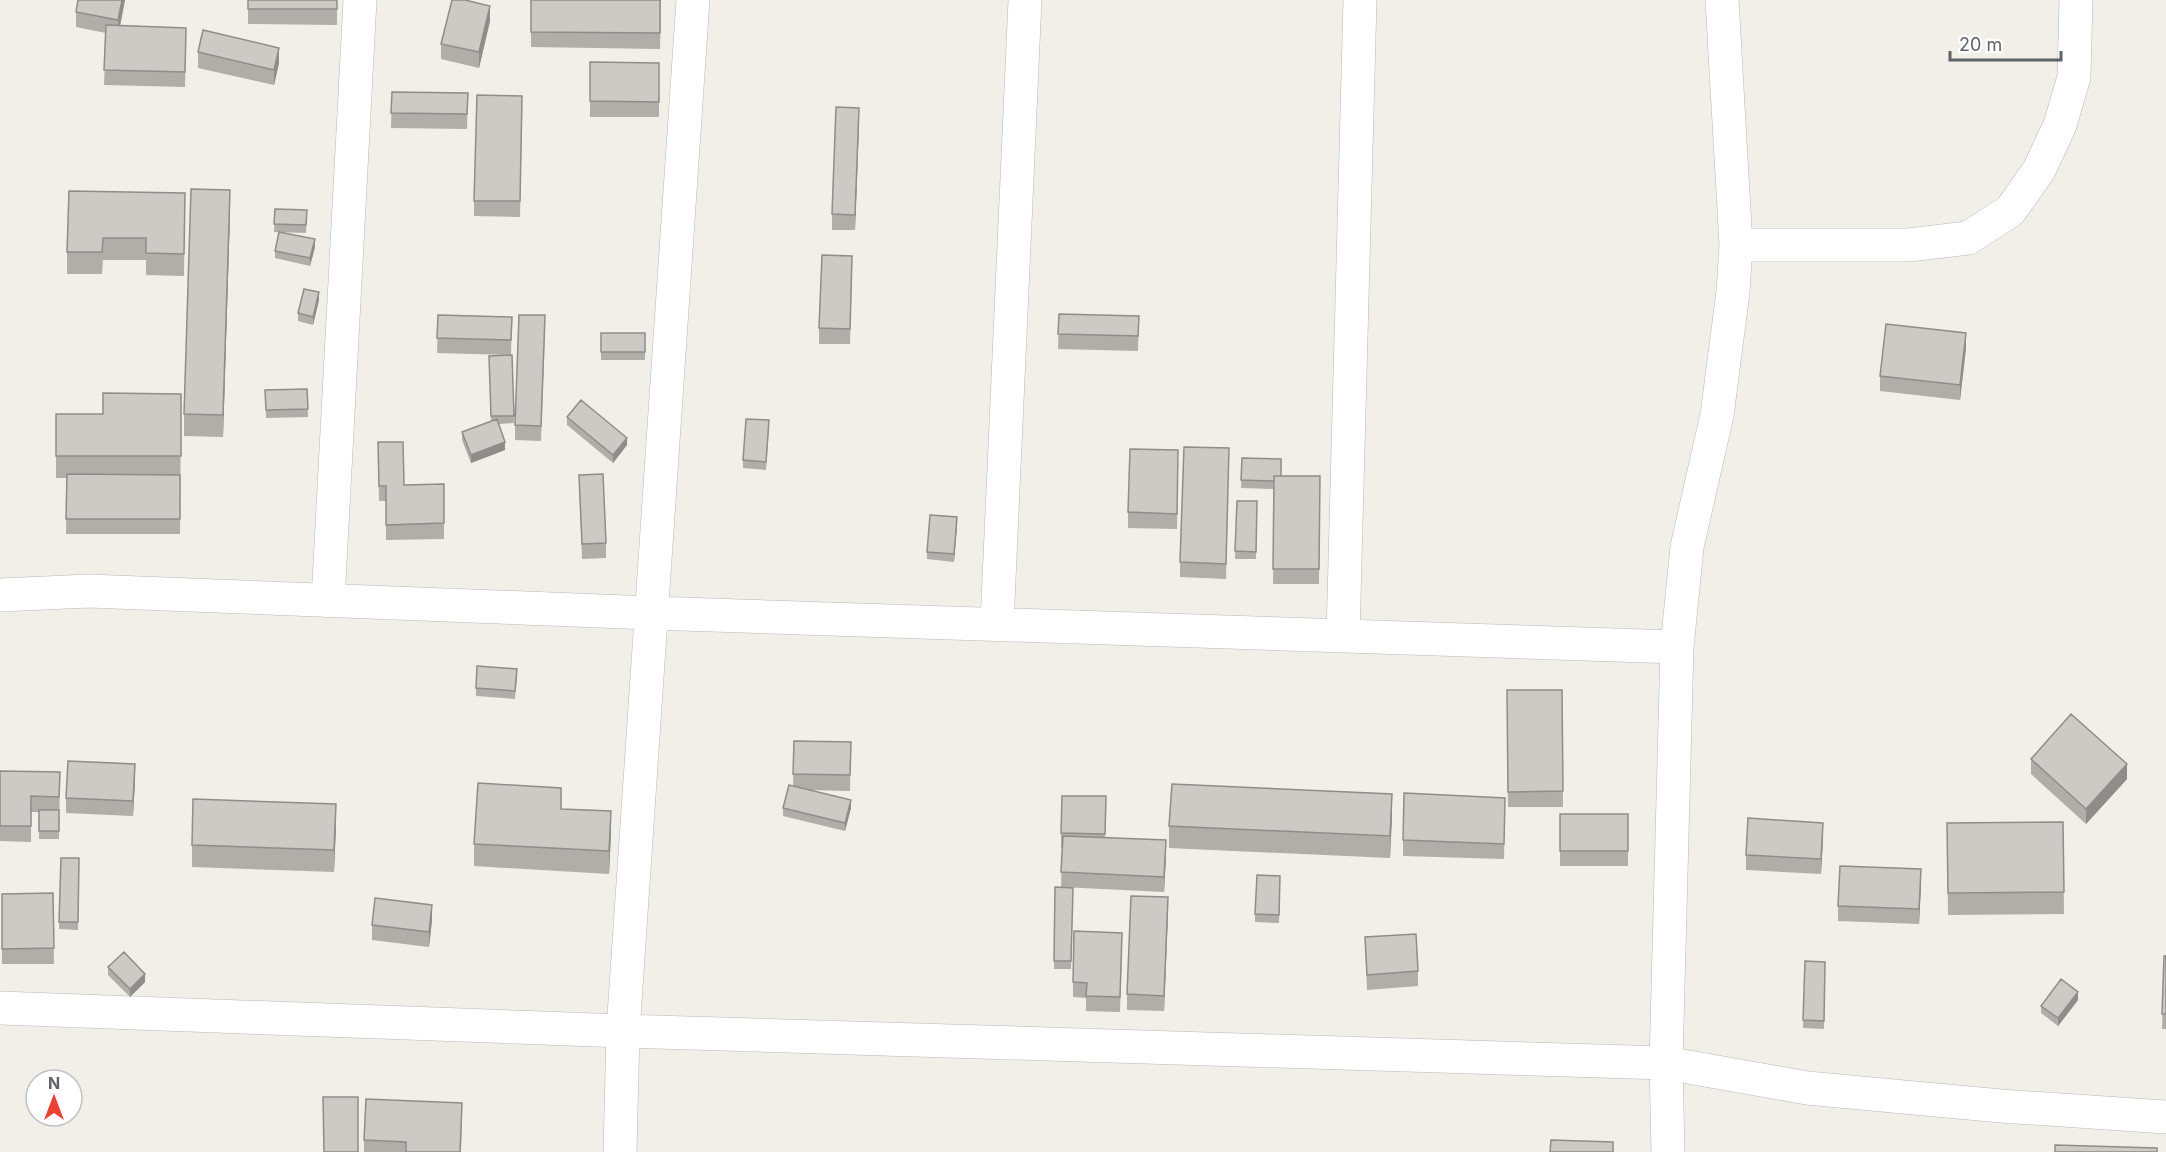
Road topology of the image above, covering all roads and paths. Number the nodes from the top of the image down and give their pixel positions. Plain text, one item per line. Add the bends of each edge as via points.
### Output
1 (360, 0) edge
2 (693, 0) edge
3 (1025, 0) edge
4 (1360, 0) edge
5 (1722, 0) edge
6 (2076, 0) edge
7 (1736, 245) junction
8 (0, 595) edge
9 (327, 601) junction
10 (652, 613) junction
11 (997, 624) junction
12 (1343, 636) junction
13 (1677, 647) junction
14 (0, 1008) edge
15 (623, 1030) junction
16 (1666, 1063) junction
17 (2166, 1117) edge
18 (620, 1152) edge
19 (1668, 1152) edge

1 - 9 street
2 - 10 street
3 - 11 street
4 - 12 street
5 - 7 street
6 - 7 street via 2074,77 2060,125 2039,170 2010,211 1968,238 1910,245
7 - 13 street via 1717,415 1687,547
8 - 9 street via 89,591
9 - 10 street
10 - 11 street
10 - 15 street
11 - 12 street
12 - 13 street
13 - 16 street
14 - 15 street
15 - 16 street
15 - 18 street
16 - 17 street via 1807,1088
16 - 19 street

